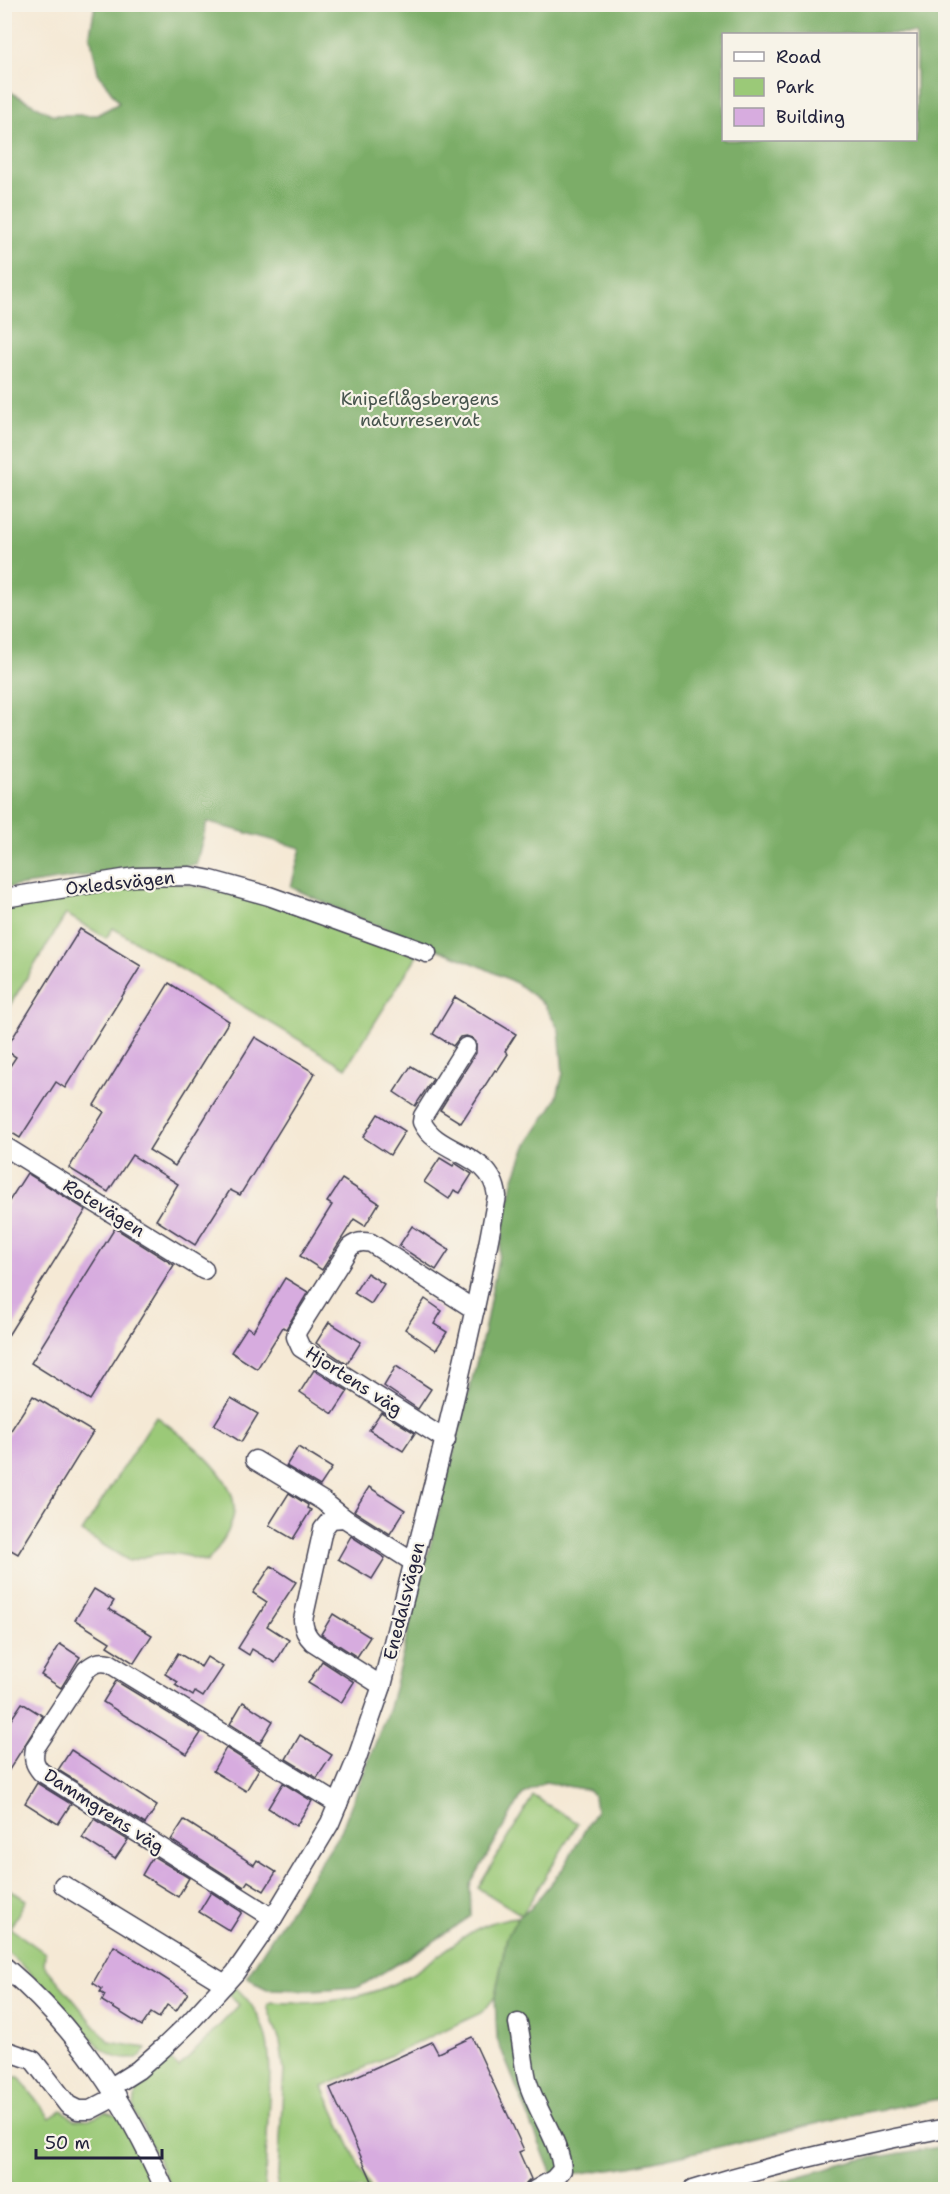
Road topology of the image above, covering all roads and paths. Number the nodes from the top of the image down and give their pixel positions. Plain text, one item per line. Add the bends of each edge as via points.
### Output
1 (4, 898) edge
2 (427, 953) dead end
3 (466, 1047) dead end
4 (4, 1146) edge
5 (204, 1270) dead end
6 (475, 1310) junction
7 (446, 1440) junction
8 (255, 1460) dead end
9 (344, 1518) junction
10 (413, 1562) junction
11 (382, 1686) junction
12 (338, 1804) junction
13 (63, 1885) dead end
14 (273, 1918) junction
15 (4, 1966) edge
16 (225, 1984) junction
17 (518, 2023) dead end
18 (10, 2052) dead end
19 (114, 2091) junction
20 (945, 2128) edge
21 (165, 2190) edge
22 (535, 2190) edge
23 (692, 2190) edge

1 - 2 street, Oxledsvägen via 135,878 190,876 269,896
3 - 6 street, Enedalsvägen via 422,1122 429,1133 483,1167 496,1184
4 - 5 street, Rotevägen
6 - 7 street, Enedalsvägen
6 - 7 street, Hjortens väg via 371,1243 363,1242 350,1247 297,1331 301,1348
7 - 10 street, Enedalsvägen
8 - 9 street
9 - 10 street
9 - 11 street via 331,1520 323,1528 303,1628 313,1642
10 - 11 street, Enedalsvägen
11 - 12 street, Enedalsvägen
12 - 14 street, Enedalsvägen
12 - 14 street, Dammgrens väg via 109,1663 93,1663 86,1670 35,1748 35,1765 41,1772
13 - 16 street
14 - 16 street, Enedalsvägen
15 - 19 street via 38,1995
16 - 19 street, Enedalsvägen via 164,2048
17 - 22 street via 527,2079 562,2159 562,2170
18 - 19 street, Enedalsvägen via 33,2060 68,2105 78,2110 90,2110
19 - 21 street
20 - 23 street via 743,2174

